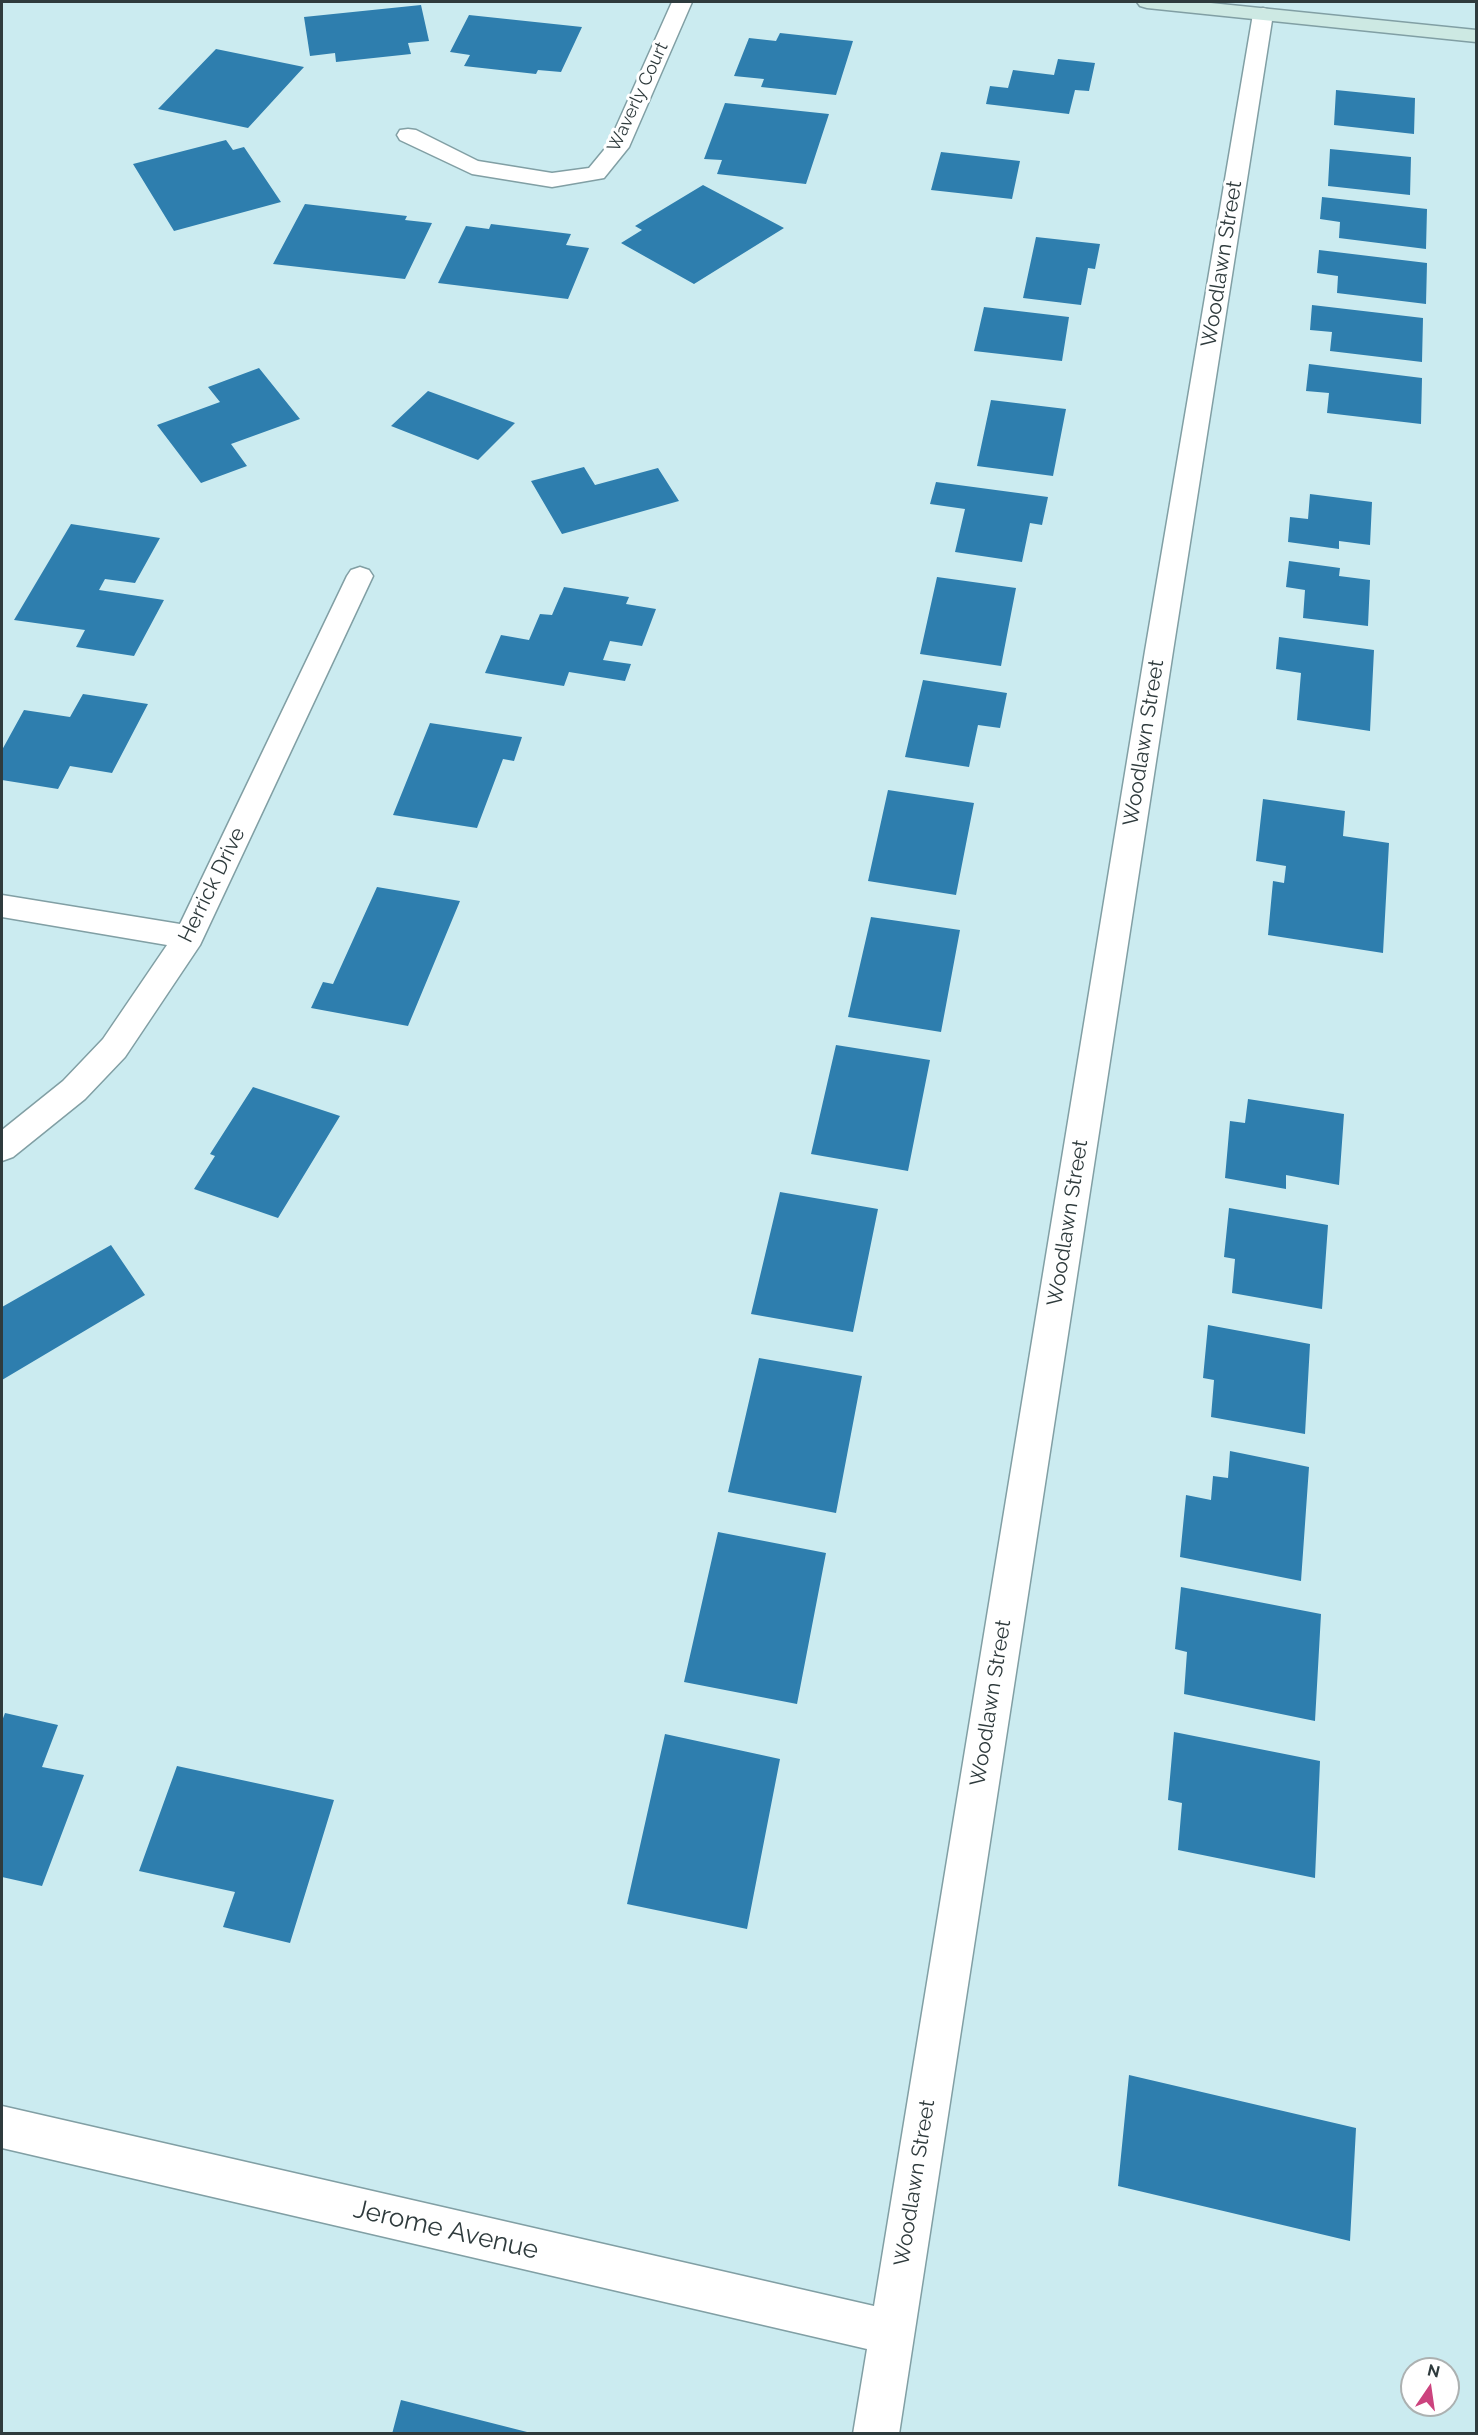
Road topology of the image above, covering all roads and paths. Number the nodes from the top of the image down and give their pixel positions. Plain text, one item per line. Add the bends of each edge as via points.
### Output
1 (682, 2) edge
2 (1147, 2) edge
3 (1263, 14) junction
4 (1476, 36) edge
5 (408, 135) dead end
6 (360, 576) dead end
7 (2, 906) edge
8 (189, 937) junction
9 (2, 1148) edge
10 (2, 2127) edge
11 (891, 2332) junction
12 (876, 2433) edge

1 - 5 street, Waverly Court via 618,147 596,173 552,180 472,167
2 - 3 main road
3 - 4 main road
3 - 11 street, Woodlawn Street
6 - 8 street, Herrick Drive
7 - 8 street
8 - 9 street, Herrick Drive via 114,1048 74,1090
10 - 11 street, Jerome Avenue
11 - 12 street, Woodlawn Street

